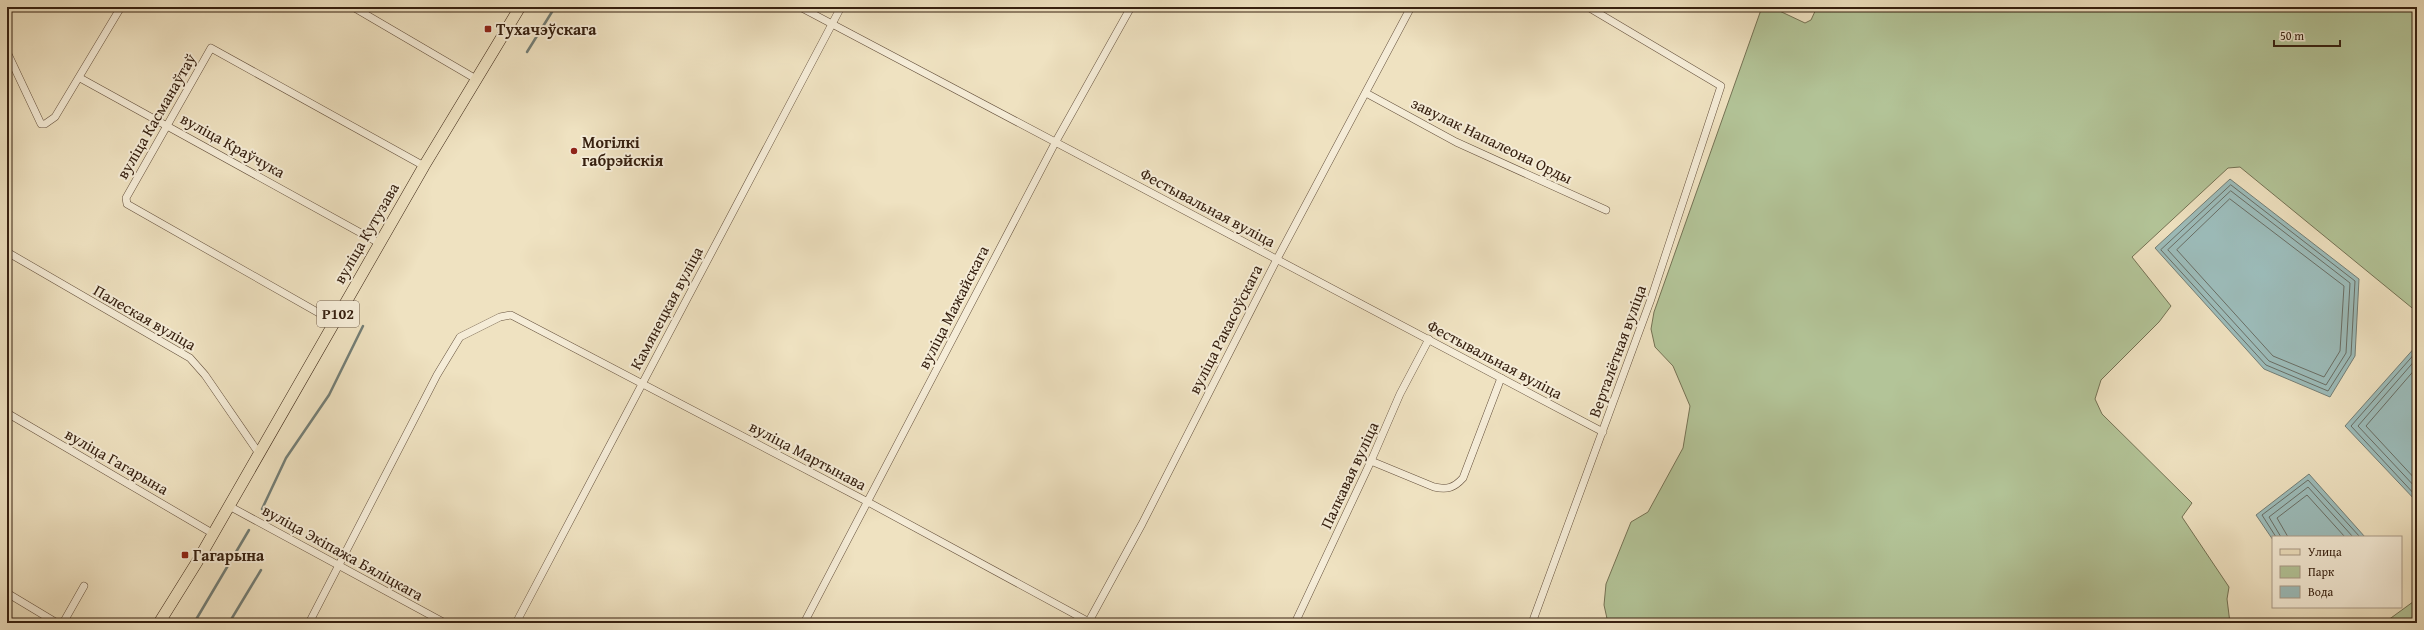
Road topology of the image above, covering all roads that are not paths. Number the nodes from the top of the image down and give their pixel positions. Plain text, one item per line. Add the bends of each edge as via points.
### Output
1 (121, 7) edge
2 (353, 7) edge
3 (520, 7) edge
4 (800, 7) edge
5 (841, 7) edge
6 (1131, 7) edge
7 (1411, 7) edge
8 (1588, 7) edge
9 (832, 23) junction
10 (7, 52) edge
11 (80, 78) junction
12 (476, 79) junction
13 (1366, 93) junction
14 (168, 125) junction
15 (1055, 143) junction
16 (424, 166) junction
17 (1606, 210) dead end
18 (379, 243) junction
19 (7, 252) edge
20 (1277, 259) junction
21 (333, 321) junction
22 (1429, 339) junction
23 (1501, 378) junction
24 (641, 383) junction
25 (7, 413) edge
26 (1603, 432) junction
27 (258, 452) junction
28 (1371, 462) junction
29 (868, 502) junction
30 (229, 506) junction
31 (212, 533) junction
32 (339, 567) junction
33 (84, 586) dead end
34 (7, 593) edge
35 (57, 623) edge
36 (63, 623) edge
37 (159, 623) edge
38 (309, 623) edge
39 (445, 623) edge
40 (516, 623) edge
41 (804, 623) edge
42 (1089, 623) edge
43 (1295, 623) edge
44 (1532, 623) edge

1 - 11 street
2 - 12 street
3 - 12 main road, вуліца Кутузава / Р102
4 - 9 street, Фестывальная вуліца
5 - 9 street, Камянецкая вуліца
6 - 15 street, вуліца Мажайскага
7 - 13 street, вуліца Ракасоўскага
8 - 26 street, Верталётная вуліца via 1721,86 1651,299
9 - 15 street, Фестывальная вуліца
9 - 24 street, Камянецкая вуліца
10 - 11 street via 41,124 51,122 55,118
11 - 14 street, вуліца Краўчука
12 - 16 main road, вуліца Кутузава / Р102
13 - 17 street, завулак Напалеона Орды via 1456,142
13 - 20 street, вуліца Ракасоўскага
14 - 16 street, вуліца Касманаўтаў via 211,48
14 - 18 street, вуліца Краўчука
14 - 21 street, вуліца Касманаўтаў via 126,198 126,204
15 - 20 street, Фестывальная вуліца
15 - 29 street, вуліца Мажайскага
16 - 18 main road, вуліца Кутузава / Р102
18 - 21 main road, вуліца Кутузава / Р102
19 - 27 street, Палеская вуліца via 190,358 205,375
20 - 22 street, Фестывальная вуліца
20 - 42 street, вуліца Ракасоўскага
21 - 27 main road, вуліца Кутузава / Р102
22 - 23 street, Фестывальная вуліца
22 - 28 street, Палкавая вуліца via 1400,394
23 - 26 street, Фестывальная вуліца
23 - 28 street via 1463,478 1453,487 1445,490 1434,487
24 - 29 street, вуліца Мартынава
24 - 32 street, вуліца Мартынава via 511,315 500,317 460,337 437,375
24 - 40 street, Камянецкая вуліца
25 - 31 street, вуліца Гагарына
26 - 44 street, Верталётная вуліца
27 - 30 main road, вуліца Кутузава / Р102
28 - 43 street, Палкавая вуліца
29 - 41 street, вуліца Мажайскага
29 - 42 street, вуліца Мартынава
30 - 31 main road, вуліца Кутузава / Р102
30 - 32 street, вуліца Экіпажа Бяліцкага
31 - 37 main road, вуліца Кутузава / Р102
32 - 38 street
32 - 39 street, вуліца Экіпажа Бяліцкага
33 - 36 street
34 - 35 street

